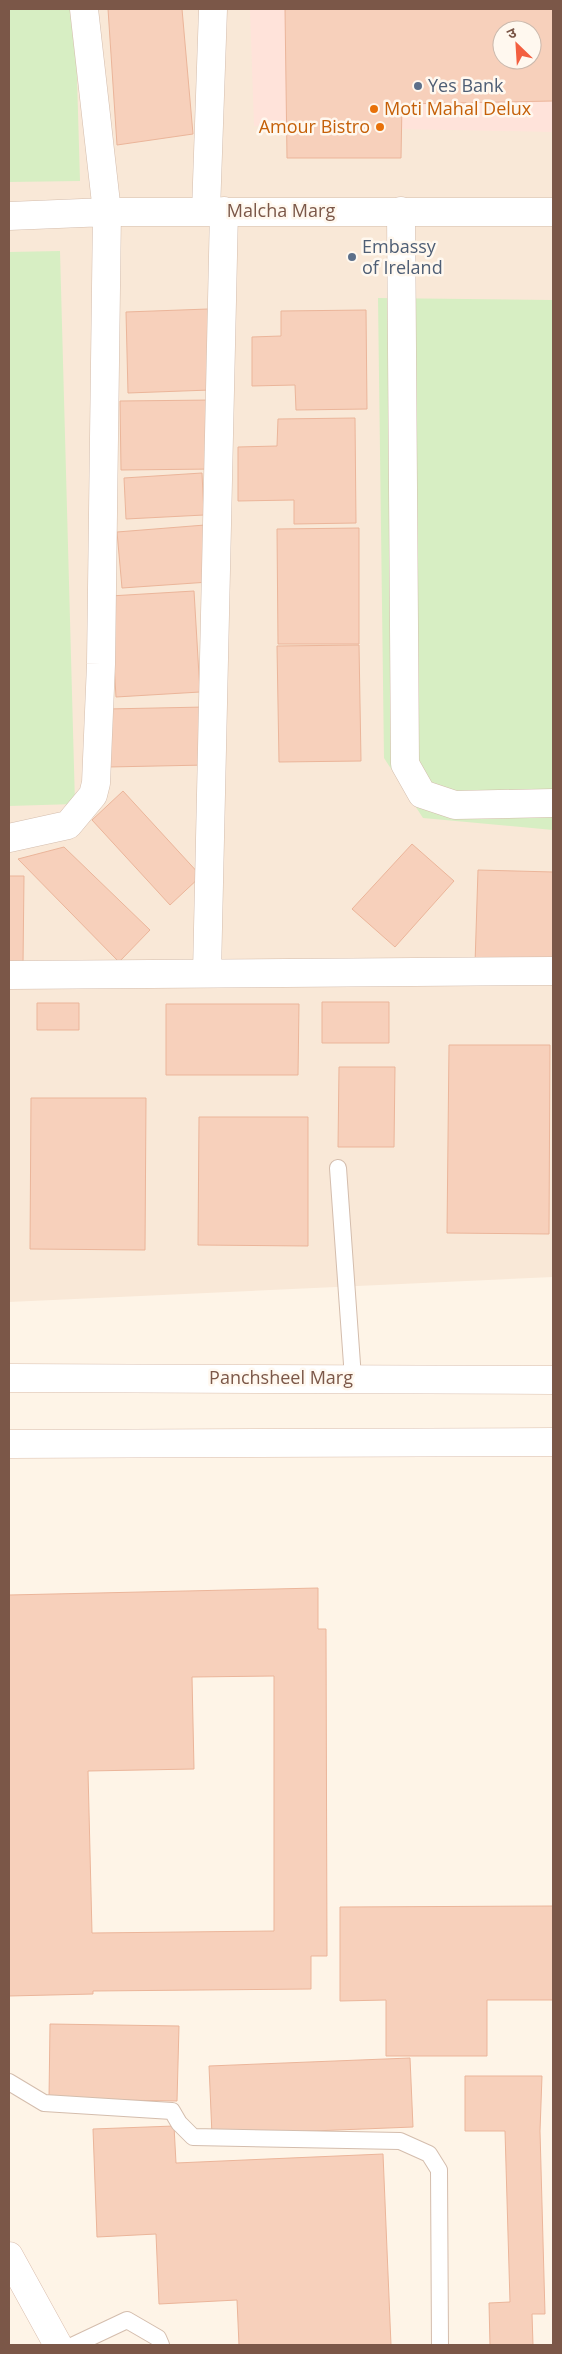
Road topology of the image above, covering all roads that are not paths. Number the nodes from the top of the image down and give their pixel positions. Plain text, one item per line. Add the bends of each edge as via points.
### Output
1 (84, 9) edge
2 (213, 9) edge
3 (215, 211) junction
4 (401, 211) junction
5 (107, 212) junction
6 (553, 212) edge
7 (9, 216) edge
8 (553, 803) edge
9 (9, 838) edge
10 (553, 971) edge
11 (207, 973) junction
12 (9, 975) edge
13 (338, 1168) dead end
14 (9, 1378) edge
15 (353, 1378) junction
16 (553, 1380) edge
17 (553, 1442) edge
18 (9, 1444) edge
19 (9, 2082) edge
20 (9, 2256) edge
21 (58, 2345) edge
22 (74, 2345) edge
23 (161, 2345) edge
24 (440, 2345) edge

1 - 5 street
2 - 3 street
3 - 4 street, Malcha Marg
3 - 5 street, Malcha Marg
3 - 11 street
4 - 6 street, Malcha Marg
4 - 8 street via 405,764 422,794 455,805
5 - 7 street, Malcha Marg
5 - 9 street via 101,664 96,783 93,795 68,825
10 - 11 street
11 - 12 street
13 - 15 lane
14 - 15 street, Panchsheel Marg
15 - 16 street, Panchsheel Marg
17 - 18 street
19 - 24 lane via 44,2103 172,2111 193,2137 400,2140 429,2154 439,2170
20 - 21 street
22 - 23 lane via 127,2320 158,2338

